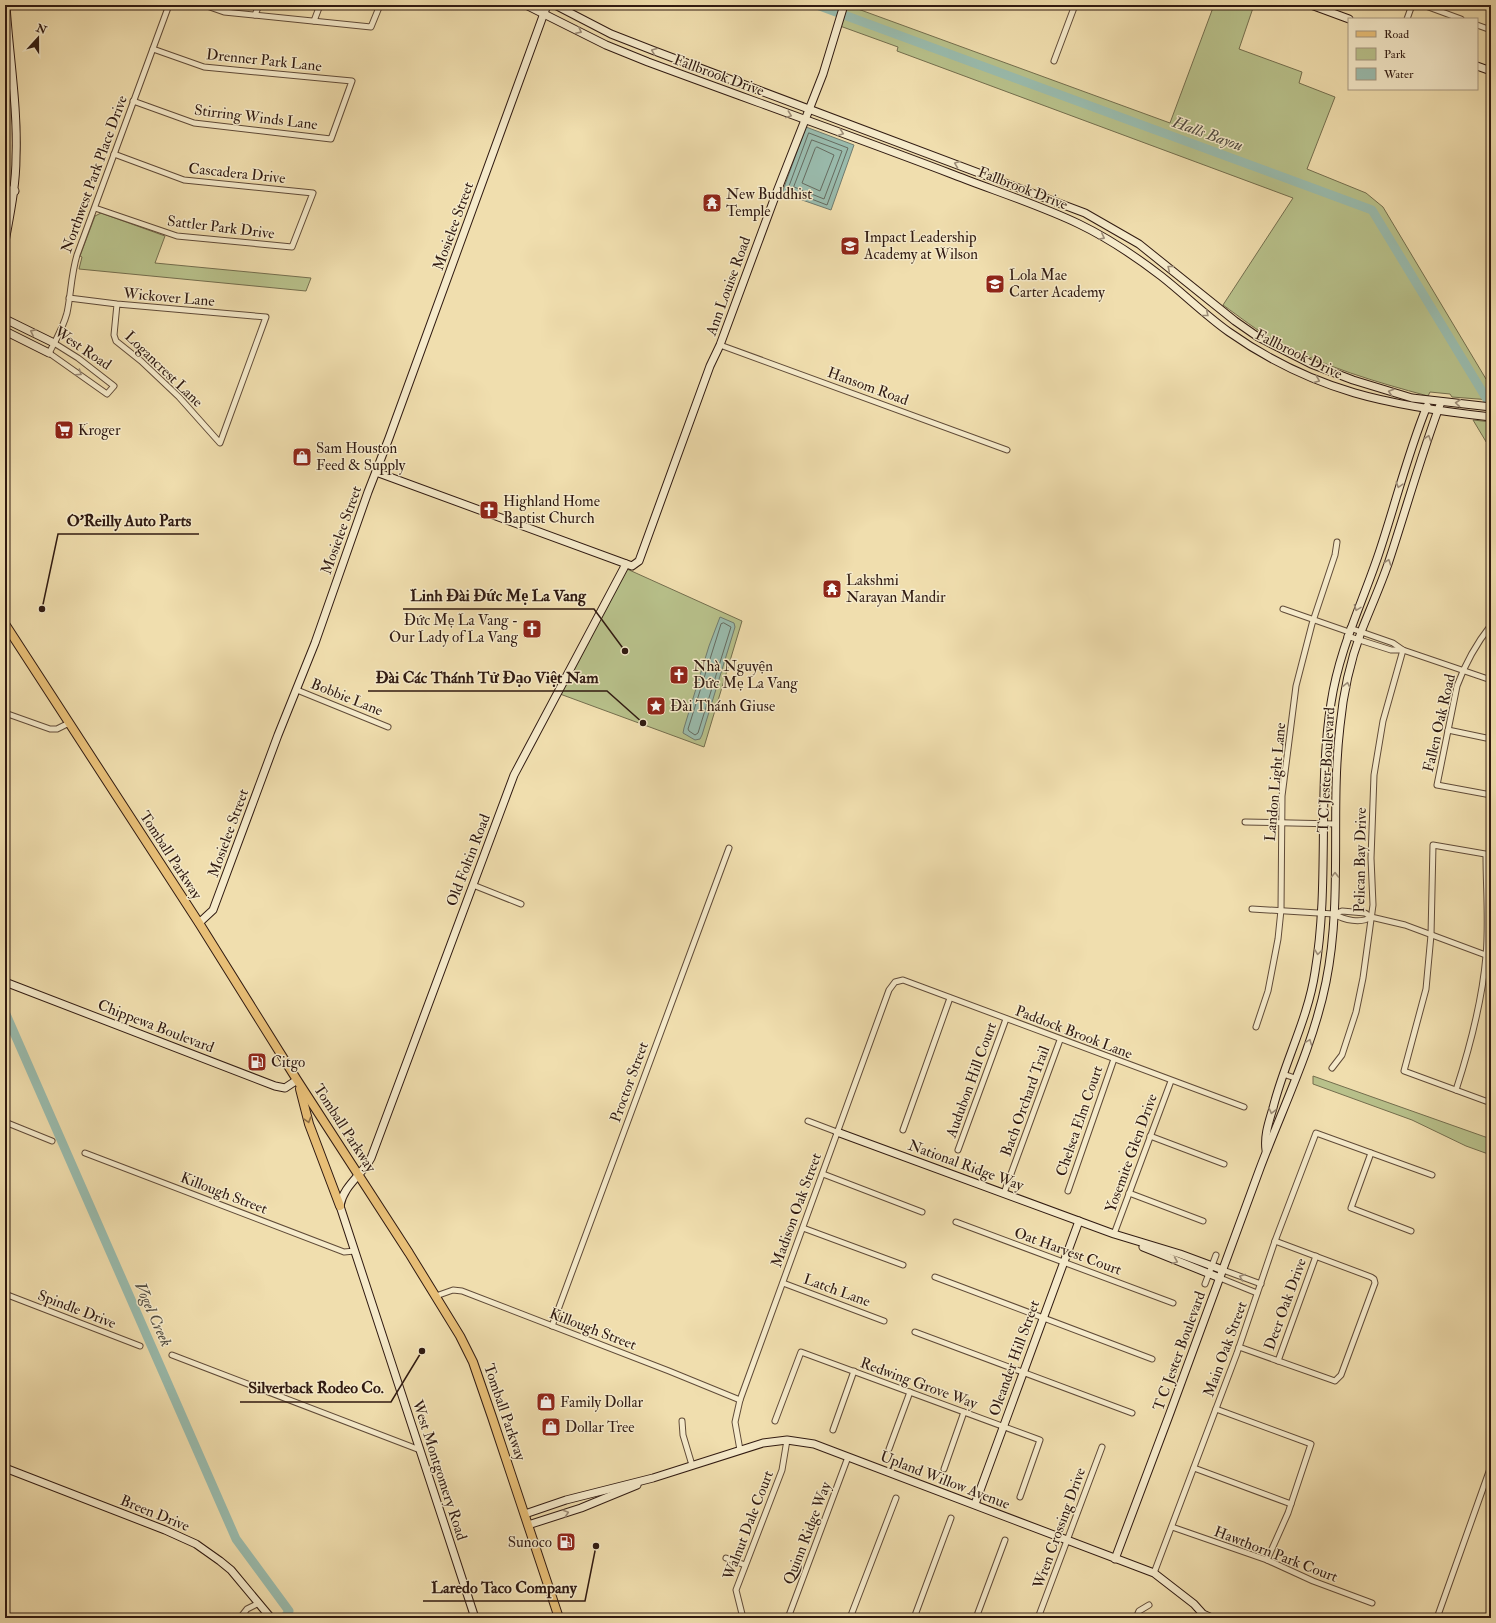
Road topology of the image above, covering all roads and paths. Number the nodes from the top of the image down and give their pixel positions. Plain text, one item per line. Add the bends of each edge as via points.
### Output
1 (6, 5) edge
2 (169, 5) edge
3 (204, 5) edge
4 (259, 5) edge
5 (320, 5) edge
6 (380, 5) edge
7 (526, 5) edge
8 (547, 5) edge
9 (555, 5) edge
10 (844, 5) edge
11 (1075, 5) edge
12 (1311, 5) edge
13 (1412, 5) edge
14 (1423, 5) edge
15 (544, 14) junction
16 (255, 15) junction
17 (1407, 18) edge
18 (1458, 18) edge
19 (1348, 19) edge
20 (314, 21) junction
21 (1478, 25) edge
22 (1491, 30) edge
23 (7, 47) edge
24 (153, 49) junction
25 (1054, 61) dead end
26 (1478, 66) edge
27 (1491, 71) edge
28 (133, 101) junction
29 (809, 108) junction
30 (804, 120) junction
31 (331, 139) joint
32 (114, 154) junction
33 (994, 178) junction
34 (989, 189) junction
35 (5, 190) edge
36 (15, 190) junction
37 (313, 193) joint
38 (95, 208) junction
39 (1085, 213) junction
40 (1079, 224) junction
41 (5, 242) edge
42 (69, 298) junction
43 (117, 304) junction
44 (5, 319) edge
45 (5, 332) edge
46 (54, 343) junction
47 (720, 345) junction
48 (49, 353) junction
49 (1429, 400) junction
50 (1441, 402) junction
51 (1491, 407) edge
52 (1426, 409) junction
53 (1438, 410) junction
54 (1491, 416) edge
55 (220, 443) joint
56 (1007, 450) dead end
57 (376, 472) junction
58 (1337, 542) dead end
59 (626, 564) junction
60 (1283, 608) dead end
61 (1313, 620) junction
62 (5, 624) edge
63 (1491, 625) edge
64 (1349, 632) junction
65 (1361, 632) junction
66 (1358, 639) junction
67 (1403, 650) junction
68 (1463, 670) junction
69 (1491, 680) edge
70 (298, 690) junction
71 (5, 713) edge
72 (69, 723) junction
73 (388, 727) dead end
74 (1448, 730) junction
75 (1491, 739) edge
76 (1491, 795) edge
77 (1245, 822) dead end
78 (1282, 823) junction
79 (1324, 824) junction
80 (1336, 824) junction
81 (730, 848) dead end
82 (1489, 855) edge
83 (473, 885) junction
84 (521, 904) dead end
85 (1252, 909) dead end
86 (1281, 910) junction
87 (1323, 914) junction
88 (1334, 914) junction
89 (1371, 917) junction
90 (199, 923) junction
91 (1432, 935) junction
92 (1489, 956) edge
93 (5, 982) edge
94 (895, 982) joint
95 (950, 998) junction
96 (1006, 1019) junction
97 (1256, 1027) dead end
98 (1060, 1040) junction
99 (1114, 1060) junction
100 (1332, 1068) dead end
101 (1283, 1074) junction
102 (1295, 1078) junction
103 (298, 1081) junction
104 (1171, 1081) junction
105 (1456, 1090) junction
106 (1491, 1103) edge
107 (1244, 1107) dead end
108 (808, 1121) dead end
109 (5, 1122) edge
110 (903, 1130) dead end
111 (837, 1132) junction
112 (1150, 1136) junction
113 (52, 1141) dead end
114 (958, 1150) dead end
115 (1266, 1152) junction
116 (1370, 1152) junction
117 (85, 1153) dead end
118 (1224, 1164) dead end
119 (822, 1174) junction
120 (359, 1175) junction
121 (1432, 1175) dead end
122 (1068, 1191) dead end
123 (1004, 1193) junction
124 (1129, 1193) junction
125 (340, 1206) junction
126 (922, 1212) dead end
127 (1079, 1221) junction
128 (1203, 1221) dead end
129 (956, 1222) dead end
130 (803, 1228) junction
131 (1411, 1230) dead end
132 (1114, 1234) junction
133 (1275, 1241) junction
134 (355, 1251) junction
135 (1216, 1255) dead end
136 (1316, 1256) junction
137 (1064, 1262) junction
138 (903, 1265) dead end
139 (1212, 1266) junction
140 (1223, 1270) junction
141 (1209, 1274) junction
142 (935, 1277) dead end
143 (1220, 1278) junction
144 (783, 1283) junction
145 (1205, 1284) dead end
146 (1261, 1284) junction
147 (1257, 1293) junction
148 (5, 1294) edge
149 (436, 1296) junction
150 (1173, 1303) dead end
151 (1043, 1318) junction
152 (884, 1320) dead end
153 (552, 1326) junction
154 (915, 1332) dead end
155 (140, 1346) dead end
156 (1239, 1347) junction
157 (172, 1355) dead end
158 (1152, 1359) dead end
159 (1278, 1361) junction
160 (854, 1372) junction
161 (1023, 1372) junction
162 (910, 1392) junction
163 (740, 1400) junction
164 (1216, 1409) junction
165 (964, 1412) junction
166 (1132, 1413) dead end
167 (682, 1421) dead end
168 (775, 1421) dead end
169 (1003, 1426) junction
170 (833, 1430) dead end
171 (787, 1440) junction
172 (1102, 1447) dead end
173 (889, 1449) dead end
174 (420, 1450) junction
175 (740, 1450) junction
176 (848, 1457) junction
177 (692, 1465) junction
178 (1491, 1466) edge
179 (5, 1468) edge
180 (1194, 1468) junction
181 (944, 1469) dead end
182 (653, 1478) junction
183 (593, 1493) junction
184 (1020, 1497) dead end
185 (896, 1498) dead end
186 (596, 1502) junction
187 (975, 1504) junction
188 (1291, 1504) junction
189 (525, 1514) junction
190 (951, 1518) dead end
191 (528, 1525) junction
192 (1172, 1527) junction
193 (1005, 1540) dead end
194 (1067, 1541) junction
195 (726, 1558) dead end
196 (1115, 1559) junction
197 (1267, 1560) junction
198 (745, 1566) junction
199 (1154, 1573) junction
200 (259, 1603) junction
201 (1372, 1603) dead end
202 (1149, 1605) dead end
203 (1202, 1616) edge
204 (240, 1618) edge
205 (271, 1618) edge
206 (475, 1618) edge
207 (559, 1618) edge
208 (743, 1618) edge
209 (788, 1618) edge
210 (850, 1618) edge
211 (914, 1618) edge
212 (976, 1618) edge
213 (1038, 1618) edge
214 (1136, 1618) edge
215 (1212, 1618) edge
216 (1437, 1618) edge

1 - 23 street
2 - 24 street, Northwest Park Place Drive
3 - 16 street via 224,12
4 - 16 street
5 - 20 street
6 - 20 street via 371,27
7 - 15 street, Fallbrook Drive
8 - 15 street, Mosielee Street
29 -> 9 street, Fallbrook Drive via 612,34
10 - 29 street, Ann Louise Road via 823,74
11 - 25 street
12 - 19 street
13 - 17 street
14 - 18 street
15 -> 30 street, Fallbrook Drive via 606,45
15 - 57 street, Mosielee Street
16 - 20 street
21 - 22 street
23 - 36 street via 16,133
24 - 28 street, Northwest Park Place Drive
24 - 31 street, Drenner Park Lane via 204,67 352,81
26 - 27 street
28 - 31 street, Stirring Winds Lane via 194,123
28 - 32 street, Northwest Park Place Drive
29 - 30 street, Ann Louise Road
33 -> 29 street, Fallbrook Drive
30 -> 34 street, Fallbrook Drive
30 - 47 street, Ann Louise Road
32 - 37 street, Cascadera Drive via 184,180
32 - 38 street, Northwest Park Place Drive
33 - 34 street
33 - 39 street, Fallbrook Drive
34 - 40 street, Fallbrook Drive
35 - 36 street
36 - 41 street
37 - 38 street, Sattler Park Drive via 292,246 177,236
38 - 42 street, Northwest Park Place Drive via 74,266
39 - 40 street
49 -> 39 street, Fallbrook Drive via 1395,394 1332,373 1285,352 1235,321 1140,244
40 -> 52 street, Fallbrook Drive via 1132,254 1228,331 1279,362 1322,383 1349,392 1380,401
42 - 43 street, Wickover Lane
42 - 46 street, Northwest Park Place Drive via 63,325
43 - 55 street, Logancrest Lane via 114,335 116,341 178,397
43 - 55 street, Wickover Lane via 266,317
46 -> 44 street, West Road
45 - 48 street, West Road
46 - 48 street, Northwest Park Place Drive
48 -> 46 street, West Road via 107,394 114,386
47 - 56 street, Hansom Road
47 - 59 street, Ann Louise Road via 639,561 632,566
49 - 50 street, Fallbrook Drive
49 - 52 street, T C Jester Boulevard
51 -> 50 street, Fallbrook Drive
50 - 53 street, T C Jester Boulevard
52 - 53 street, Fallbrook Drive
52 -> 64 street, T C Jester Boulevard via 1375,566
53 - 54 street, Fallbrook Drive
65 -> 53 street, T C Jester Boulevard via 1386,569
57 - 59 street
57 - 70 street, Mosielee Street
58 - 61 street, Landon Light Lane
59 - 83 street, Old Foltin Road via 514,775
60 - 61 street
61 - 64 street
61 - 78 street, Landon Light Lane via 1296,686 1283,790
62 - 72 main road, Tomball Parkway
63 - 68 street, Fallen Oak Road
64 - 65 street
64 - 66 street
64 - 79 street, T C Jester Boulevard via 1331,704
65 - 66 street, T C Jester Boulevard
65 - 67 street via 1393,642
66 - 67 street via 1391,650
80 -> 66 street, T C Jester Boulevard via 1339,728
67 - 68 street
67 - 89 street, Pelican Bay Drive via 1383,721 1374,775 1371,858 1374,897
68 - 69 street
68 - 74 street, Fallen Oak Road
70 - 73 street, Bobbie Lane
70 - 90 street, Mosielee Street via 213,910
71 - 72 street via 50,729 57,730
72 - 90 main road, Tomball Parkway
74 - 75 street
74 - 76 street, Fallen Oak Road via 1437,785
77 - 78 street
78 - 79 street
78 - 86 street, Landon Light Lane
79 - 80 street
79 - 87 street, T C Jester Boulevard
88 -> 80 street, T C Jester Boulevard
81 - 153 street, Proctor Street
82 - 91 street via 1433,845
82 - 92 street
83 - 84 street
83 - 120 street, Old Foltin Road via 373,1153
85 - 86 street
86 - 87 street
86 - 97 street, Landon Light Lane via 1274,967
87 - 88 street
87 -> 101 street, T C Jester Boulevard via 1315,974
88 - 89 street via 1342,911 1365,913
88 - 89 street via 1342,919 1365,920
102 -> 88 street, T C Jester Boulevard via 1312,1033 1326,981
89 - 91 street
89 - 100 street, Pelican Bay Drive via 1356,1012 1342,1055
90 - 103 main road, Tomball Parkway
91 - 92 street
91 - 105 street via 1426,989 1404,1071
92 - 105 street via 1470,1048
93 - 103 street, Chippewa Boulevard via 275,1086 285,1088
94 - 95 street, Paddock Brook Lane via 903,980
94 - 111 street, Madison Oak Street via 889,990
95 - 96 street, Paddock Brook Lane
95 - 110 street
96 - 98 street, Paddock Brook Lane
96 - 114 street, Audubon Hill Court
98 - 99 street, Paddock Brook Lane
98 - 123 street, Bach Orchard Trail
99 - 104 street, Paddock Brook Lane
99 - 122 street, Chelsea Elm Court
101 - 102 street
101 -> 115 street, T C Jester Boulevard via 1264,1140
102 - 115 street, T C Jester Boulevard
103 - 120 main road, Tomball Parkway
103 -> 125 main road via 309,1124
104 - 107 street, Paddock Brook Lane
104 - 112 street, Yosemite Glen Drive
105 - 106 street
108 - 111 street, National Ridge Way
109 - 113 street
111 - 119 street, Madison Oak Street
111 - 123 street, National Ridge Way
112 - 118 street
112 - 124 street, Yosemite Glen Drive
115 - 140 street, T C Jester Boulevard
116 - 121 street
116 - 131 street via 1350,1208
116 - 133 street, Main Oak Street via 1316,1132
117 - 134 street, Killough Street via 344,1252
119 - 126 street
119 - 130 street, Madison Oak Street
120 - 125 street via 341,1197
120 - 149 main road, Tomball Parkway
123 - 127 street, National Ridge Way
124 - 128 street
124 - 132 street, Yosemite Glen Drive
125 - 134 street, West Montgomery Road
127 - 132 street, National Ridge Way
127 - 137 street, Oleander Hill Street
129 - 137 street, Oat Harvest Court
130 - 138 street
130 - 144 street, Madison Oak Street
132 - 139 street, National Ridge Way
132 -> 141 street, National Ridge Way
133 - 136 street
133 - 146 street, Main Oak Street
134 - 174 street, West Montgomery Road
135 - 139 street, T C Jester Boulevard
136 - 159 street, Deer Oak Drive
136 - 159 street via 1374,1280 1375,1283 1338,1379 1331,1381
137 - 150 street, Oat Harvest Court
137 - 151 street, Oleander Hill Street
139 - 140 street, National Ridge Way
139 - 141 street, T C Jester Boulevard
140 - 143 street, T C Jester Boulevard
146 -> 140 street, National Ridge Way
141 - 143 street, National Ridge Way
141 - 145 street, T C Jester Boulevard
142 - 151 street
143 - 147 street, National Ridge Way
143 - 196 street, T C Jester Boulevard
144 - 152 street, Latch Lane
144 - 163 street, Madison Oak Street
146 - 147 street, Main Oak Street
147 - 156 street, Main Oak Street
148 - 155 street, Spindle Drive
149 - 153 street, Killough Street via 453,1290 462,1291
149 - 189 main road, Tomball Parkway via 473,1362
151 - 158 street
151 - 161 street, Oleander Hill Street
153 - 163 street, Killough Street
154 - 161 street
156 - 159 street
156 - 164 street, Main Oak Street
157 - 174 street
160 - 162 street, Redwing Grove Way
160 - 168 street, Redwing Grove Way via 801,1352
160 - 170 street
161 - 166 street
161 - 169 street, Oleander Hill Street
162 - 165 street, Redwing Grove Way
162 - 173 street
163 - 175 street, Madison Oak Street via 735,1422
164 - 180 street, Main Oak Street
164 - 188 street via 1312,1444
165 - 169 street, Redwing Grove Way
165 - 181 street
167 - 177 street via 683,1435
169 - 184 street, Redwing Grove Way via 1040,1440
169 - 187 street, Oleander Hill Street
171 - 175 street, Upland Willow Avenue via 763,1443
171 - 176 street, Upland Willow Avenue via 814,1444
171 - 198 street, Walnut Dale Court via 782,1470
172 - 194 street, Wren Crossing Drive
174 - 206 street, West Montgomery Road
175 - 177 street, Upland Willow Avenue
176 - 187 street, Upland Willow Avenue
176 - 209 street, Quinn Ridge Way
177 - 182 street, Upland Willow Avenue
178 - 216 street
179 - 200 street, Breen Drive via 196,1544 231,1570
180 - 188 street
180 - 192 street, Main Oak Street
182 - 183 street, Upland Willow Avenue
182 - 186 street, Upland Willow Avenue
183 - 186 street
183 - 189 street, Upland Willow Avenue
185 - 210 street
191 -> 186 street, Upland Willow Avenue
187 - 194 street, Upland Willow Avenue
188 - 197 street
189 - 191 main road, Tomball Parkway
190 - 211 street
191 - 207 main road, Tomball Parkway
192 - 197 street, Hawthorn Park Court
192 - 199 street, Main Oak Street
193 - 212 street
194 - 196 street, Upland Willow Avenue
194 - 213 street, Wren Crossing Drive
195 - 198 street
196 - 199 street, Upland Willow Avenue
197 - 201 street, Hawthorn Park Court via 1313,1581
198 - 208 street, Walnut Dale Court via 736,1590
199 - 203 street, Upland Willow Avenue via 1194,1604
200 - 204 street via 247,1609
200 - 205 street, Breen Drive
202 - 214 street via 1139,1611
203 - 215 street, Upland Willow Avenue

